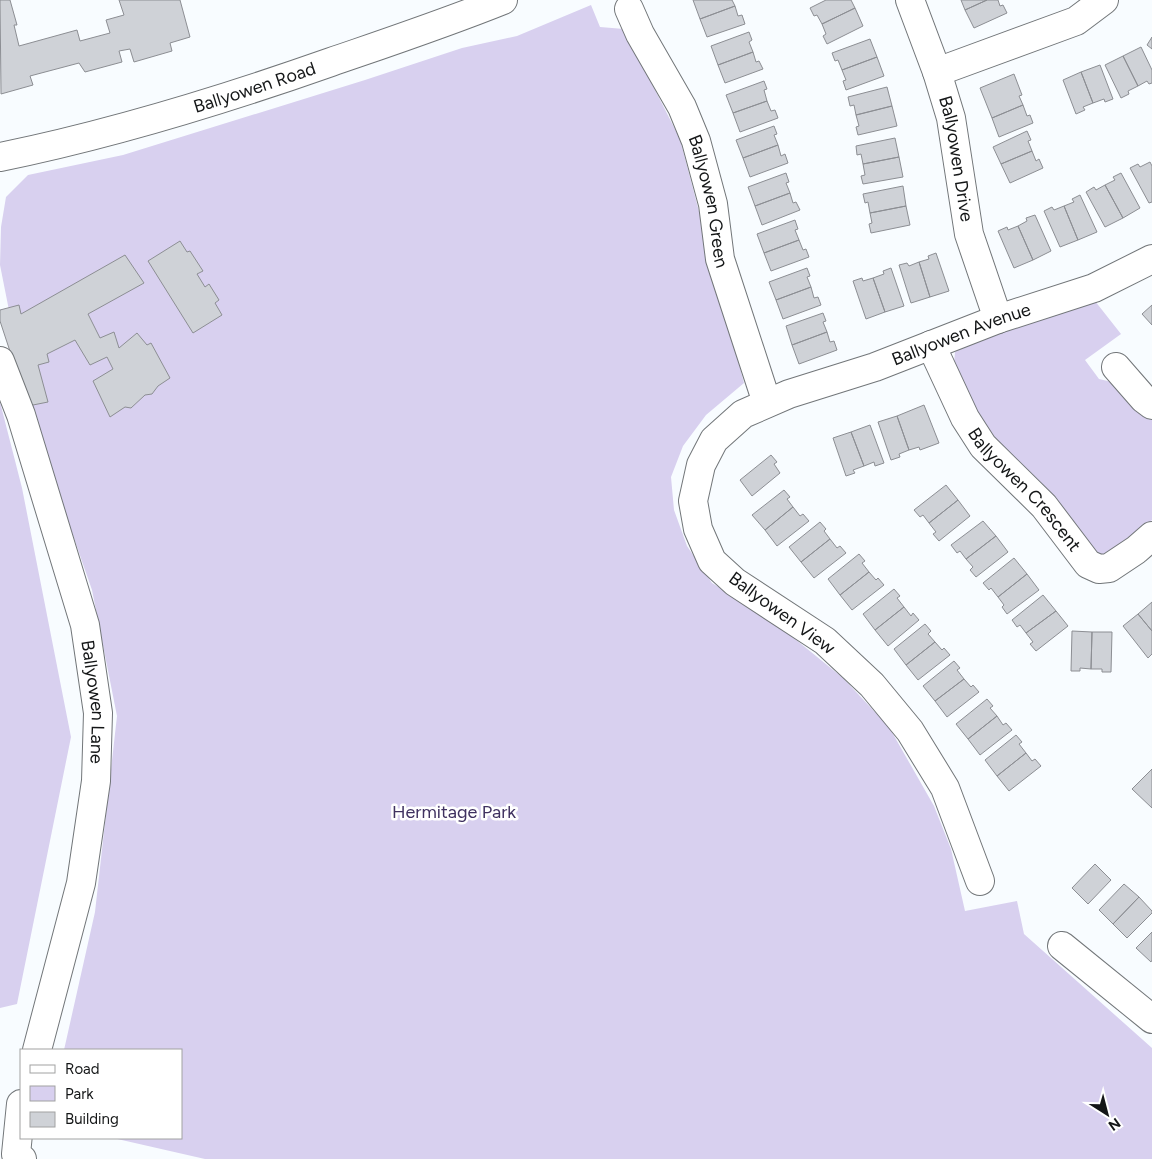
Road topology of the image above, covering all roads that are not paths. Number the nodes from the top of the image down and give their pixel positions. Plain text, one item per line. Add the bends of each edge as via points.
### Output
1 (503, 0) edge
2 (910, 0) edge
3 (1104, 0) edge
4 (460, 8) edge
5 (629, 9) dead end
6 (937, 72) junction
7 (0, 157) edge
8 (1152, 259) edge
9 (998, 319) junction
10 (931, 345) junction
11 (0, 361) edge
12 (1116, 367) dead end
13 (767, 404) junction
14 (1152, 405) edge
15 (1152, 536) edge
16 (980, 881) dead end
17 (1062, 946) dead end
18 (1152, 1019) edge
19 (36, 1049) edge
20 (20, 1117) edge
21 (17, 1157) edge

1 - 4 street, Ballyowen Road
2 - 6 street, Ballyowen Drive
3 - 6 street via 1076,21
4 - 7 street, Ballyowen Road via 232,96 45,148
5 - 13 street, Ballyowen Green via 682,107 696,141 712,204 720,259
6 - 9 street, Ballyowen Drive via 951,118 969,234
8 - 9 street, Ballyowen Avenue via 1094,288
9 - 10 street, Ballyowen Avenue
10 - 13 street, Ballyowen Avenue
10 - 15 street, Ballyowen Crescent via 961,410 982,446 1044,506 1088,564 1099,569 1109,568
11 - 19 street, Ballyowen Lane via 21,415 86,625 98,714 96,781 80,882
12 - 14 street
13 - 16 street, Ballyowen View via 743,414 714,440 701,465 693,501 698,529 712,561 735,582 825,642 872,685 910,731 945,788
17 - 18 street
20 - 21 street

